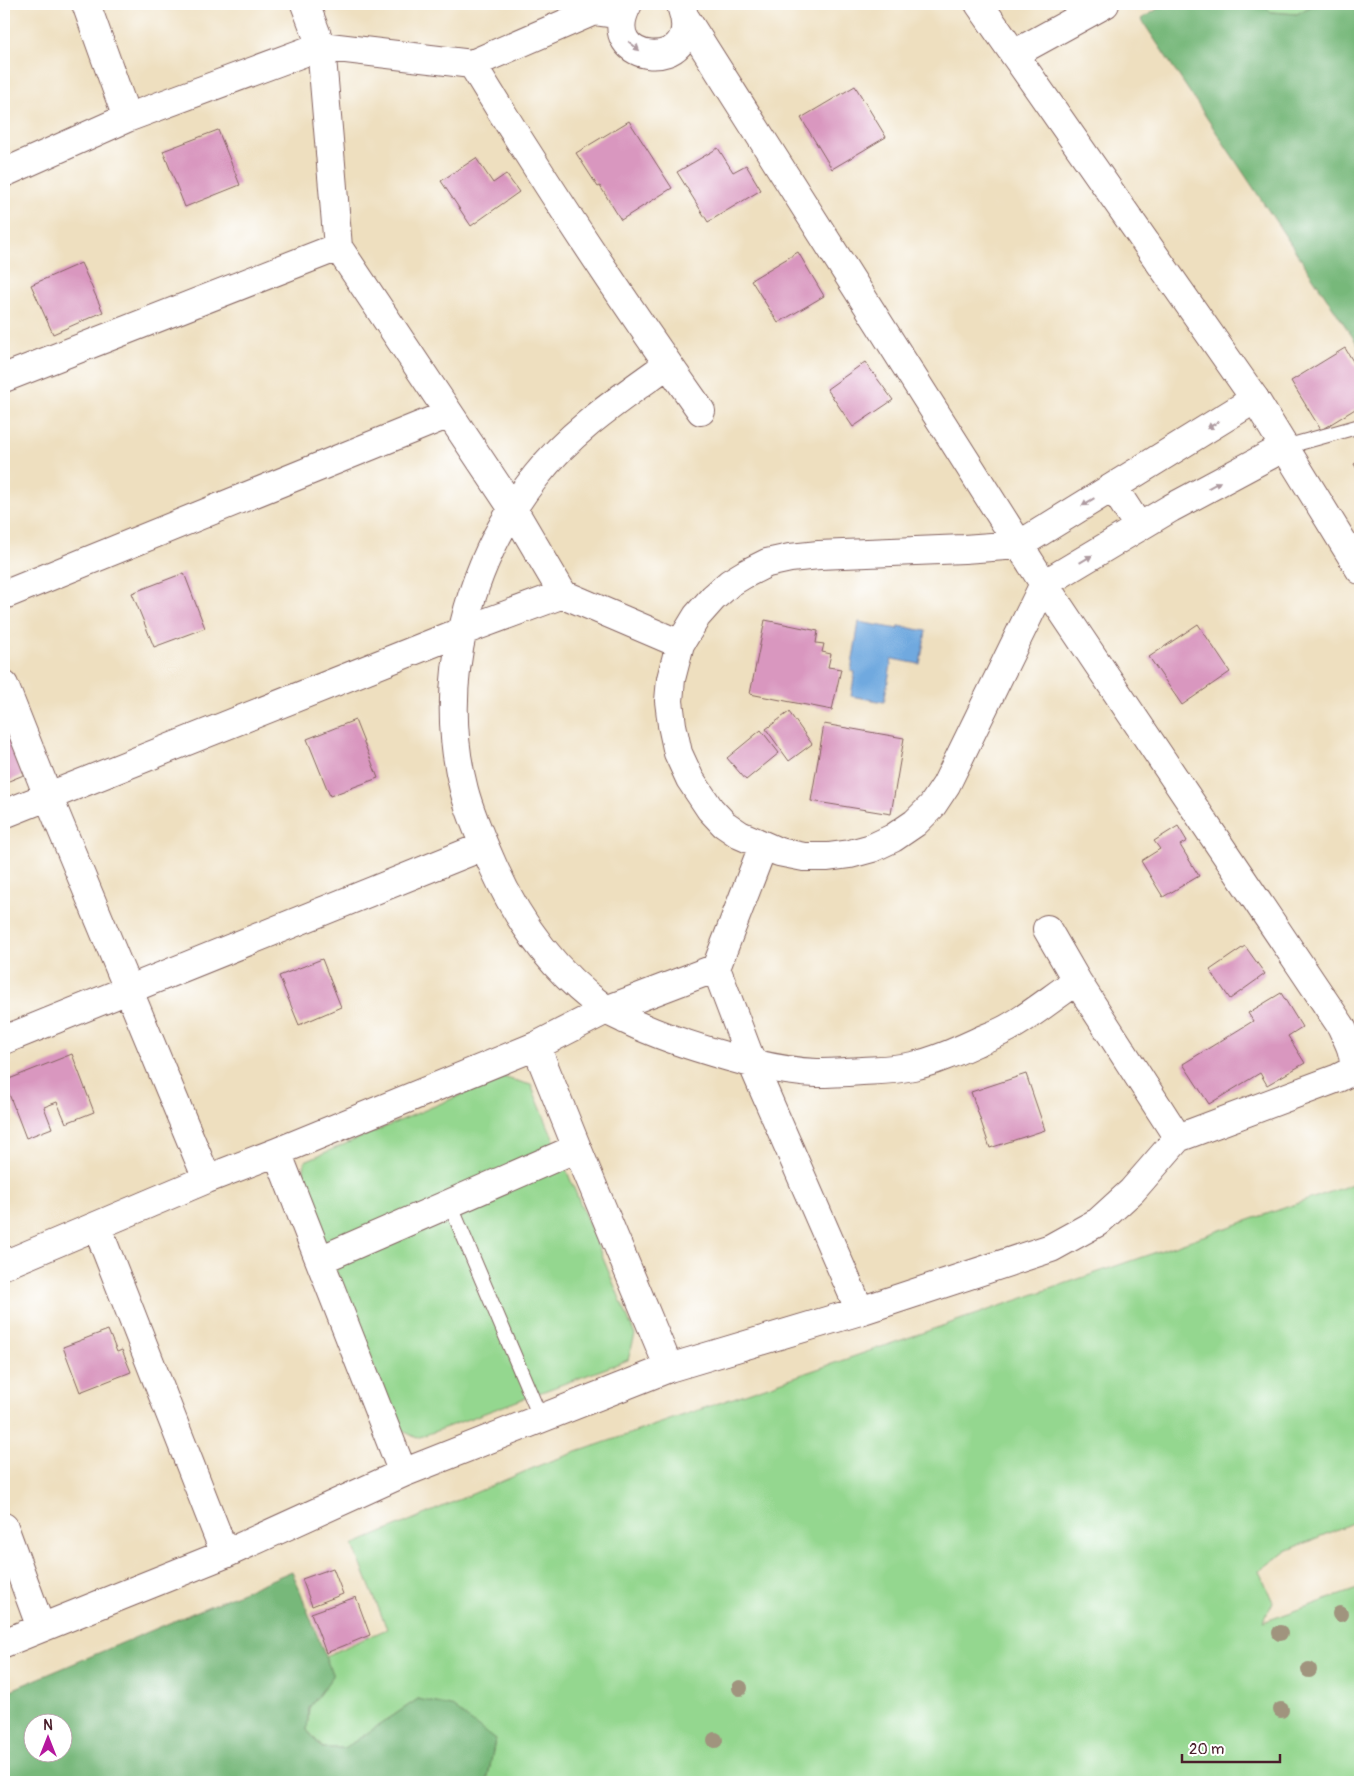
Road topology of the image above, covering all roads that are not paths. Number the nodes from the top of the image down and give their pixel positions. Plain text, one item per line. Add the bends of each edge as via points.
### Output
1 (86, 4) edge
2 (305, 4) edge
3 (979, 4) edge
4 (1105, 4) edge
5 (625, 9) edge
6 (682, 12) edge
7 (321, 46) junction
8 (1014, 54) junction
9 (472, 64) junction
10 (127, 118) junction
11 (4, 173) edge
12 (338, 247) junction
13 (668, 364) junction
14 (4, 378) edge
15 (1255, 399) junction
16 (702, 411) dead end
17 (449, 414) junction
18 (1360, 426) edge
19 (1285, 447) junction
20 (1113, 487) junction
21 (513, 509) junction
22 (1139, 527) junction
23 (1019, 545) junction
24 (1360, 570) edge
25 (1044, 584) junction
26 (563, 594) junction
27 (4, 595) edge
28 (463, 631) junction
29 (680, 644) junction
30 (4, 685) edge
31 (48, 796) junction
32 (4, 814) edge
33 (484, 846) junction
34 (764, 846) junction
35 (1047, 929) dead end
36 (716, 968) junction
37 (1077, 980) junction
38 (129, 990) junction
39 (606, 1010) junction
40 (4, 1040) edge
41 (536, 1046) junction
42 (752, 1063) junction
43 (1357, 1066) edge
44 (1178, 1138) junction
45 (577, 1148) junction
46 (277, 1152) junction
47 (207, 1179) junction
48 (450, 1204) junction
49 (97, 1227) junction
50 (320, 1260) junction
51 (4, 1265) edge
52 (860, 1311) junction
53 (669, 1368) junction
54 (541, 1418) junction
55 (403, 1473) junction
56 (4, 1528) edge
57 (225, 1554) junction
58 (41, 1628) junction
59 (4, 1643) edge

1 - 10 street
2 - 7 street
3 - 8 street
4 - 8 street
5 -> 6 street via 621,25 629,44 642,53 656,56 666,53 682,39 685,30
5 - 9 street via 594,11
6 - 23 street
7 - 9 street
7 - 10 street
7 - 12 street
8 - 15 street
9 - 13 street via 528,155
10 - 11 street
12 - 14 street
12 - 17 street
13 - 16 street
13 - 21 street via 578,431 536,476
15 - 19 street
15 -> 20 street
17 - 21 street
17 - 27 street
18 - 19 lane
22 -> 19 street
19 - 24 street
20 - 22 street
20 -> 23 street
21 - 26 street
21 - 28 street via 482,569
25 -> 22 street
23 - 25 street
23 - 29 street via 819,555 767,564 744,574 713,598 697,616
25 - 34 street via 946,785 915,823 872,848 842,855 804,857
25 - 43 street via 1340,1026 1352,1047
26 - 28 street
26 - 29 street
28 - 31 street
28 - 33 street via 455,684 456,743 464,790
29 - 34 street via 669,701 678,753 710,809 724,824
30 - 31 street
31 - 32 street
31 - 38 street
33 - 38 street
33 - 39 street via 503,887 538,944 571,981
34 - 36 street
35 - 37 street
36 - 39 street
36 - 42 street
37 - 42 street via 1008,1028 916,1066 818,1073
37 - 44 street
38 - 40 street
38 - 47 street
39 - 41 street
39 - 42 street via 651,1032
41 - 45 street
41 - 46 street
42 - 52 street
43 - 44 street via 1338,1078
44 - 52 street via 1132,1191 1098,1222 1052,1248
45 - 48 street
45 - 53 street
46 - 47 street
46 - 50 street
47 - 49 street
48 - 50 street
48 - 54 lane
49 - 51 street
49 - 57 street
50 - 55 street
52 - 53 street
53 - 54 street
54 - 55 street
55 - 57 street
56 - 58 street
57 - 58 street
58 - 59 street

